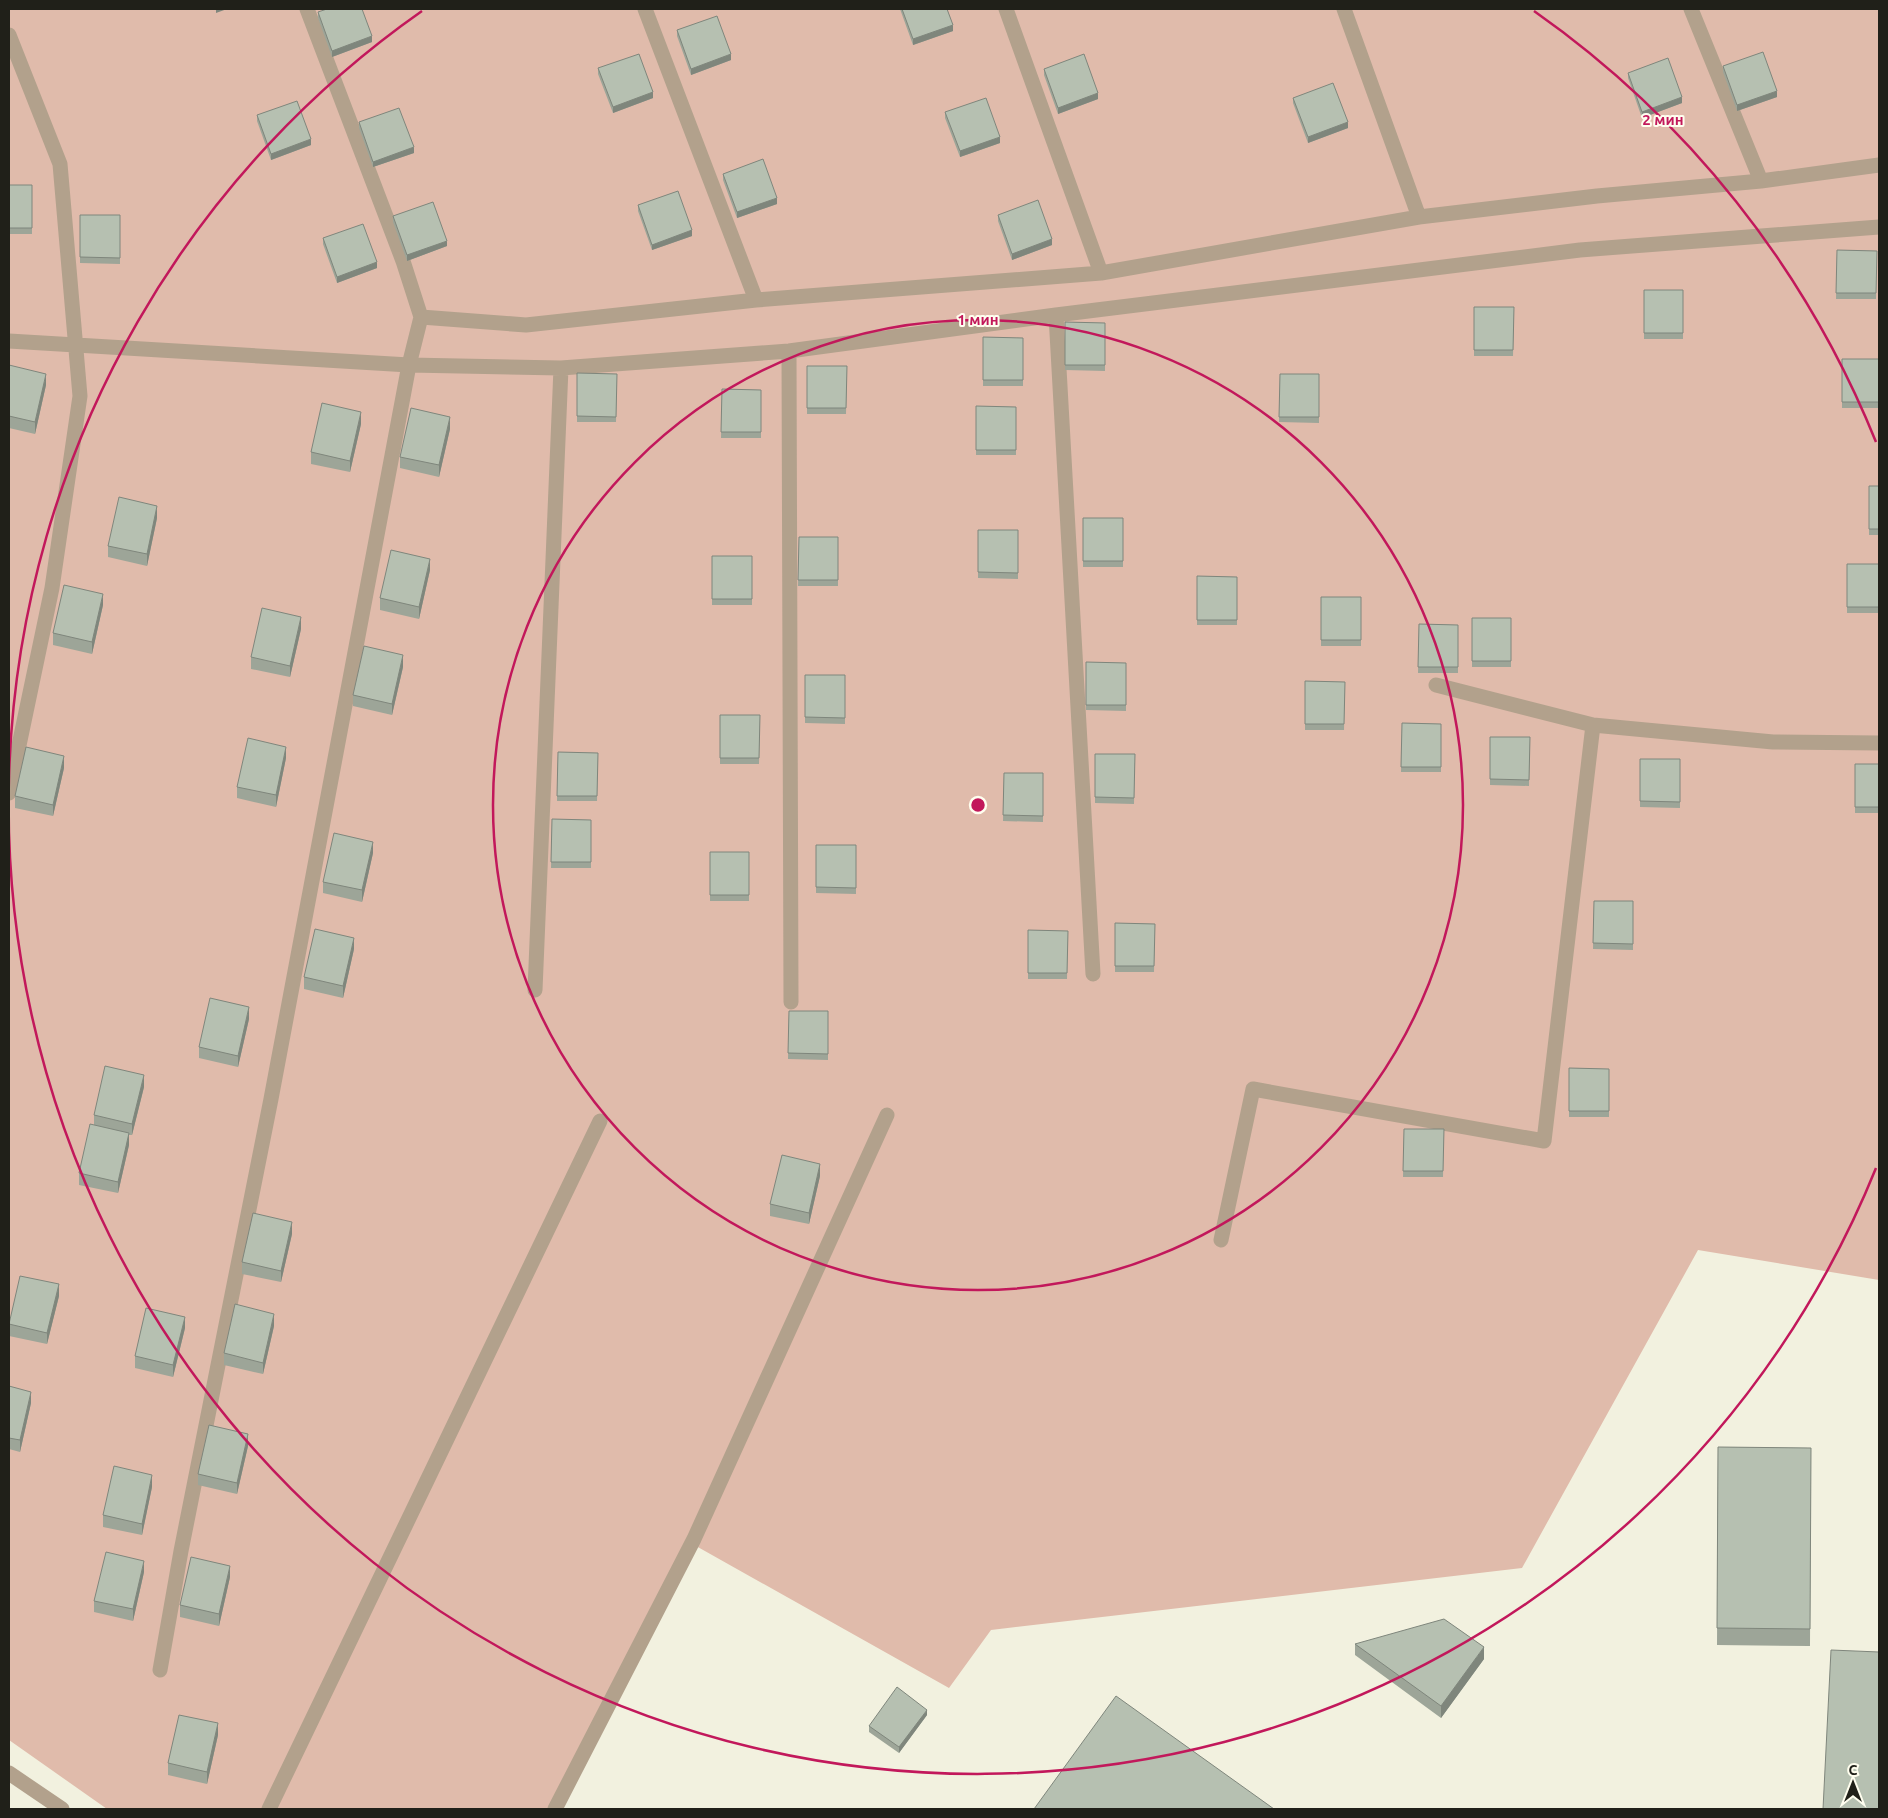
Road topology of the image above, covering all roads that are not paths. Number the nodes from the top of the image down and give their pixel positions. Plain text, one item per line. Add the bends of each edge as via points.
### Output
1 (307, 9) edge
2 (645, 9) edge
3 (1006, 9) edge
4 (1344, 9) edge
5 (1691, 9) edge
6 (9, 35) edge
7 (1879, 165) edge
8 (1761, 181) junction
9 (1419, 217) junction
10 (1879, 227) edge
11 (1101, 273) junction
12 (756, 300) junction
13 (1056, 314) junction
14 (421, 316) junction
15 (9, 341) edge
16 (75, 344) junction
17 (789, 351) junction
18 (409, 365) junction
19 (561, 368) junction
20 (1436, 685) dead end
21 (1593, 725) junction
22 (1879, 743) edge
23 (9, 793) edge
24 (1093, 974) dead end
25 (535, 990) dead end
26 (791, 1002) dead end
27 (887, 1115) dead end
28 (600, 1121) dead end
29 (1220, 1240) dead end
30 (160, 1670) dead end
31 (9, 1773) edge
32 (62, 1809) edge
33 (268, 1809) edge
34 (555, 1809) edge

1 - 14 street via 404,261
2 - 12 street
3 - 11 street
4 - 9 street
5 - 8 street
6 - 16 street via 60,164
7 - 8 street
8 - 9 street
9 - 11 street
10 - 13 street via 1580,250
11 - 12 street
12 - 14 street via 526,325
13 - 17 street
13 - 24 street
14 - 18 street
15 - 16 street
16 - 18 street
16 - 23 street via 79,406 52,588
17 - 19 street
17 - 26 street
18 - 19 street
18 - 30 street
19 - 25 street
20 - 21 street
21 - 22 street via 1773,742
21 - 29 street via 1544,1141 1254,1090
27 - 34 street via 694,1539
28 - 33 street
31 - 32 street

